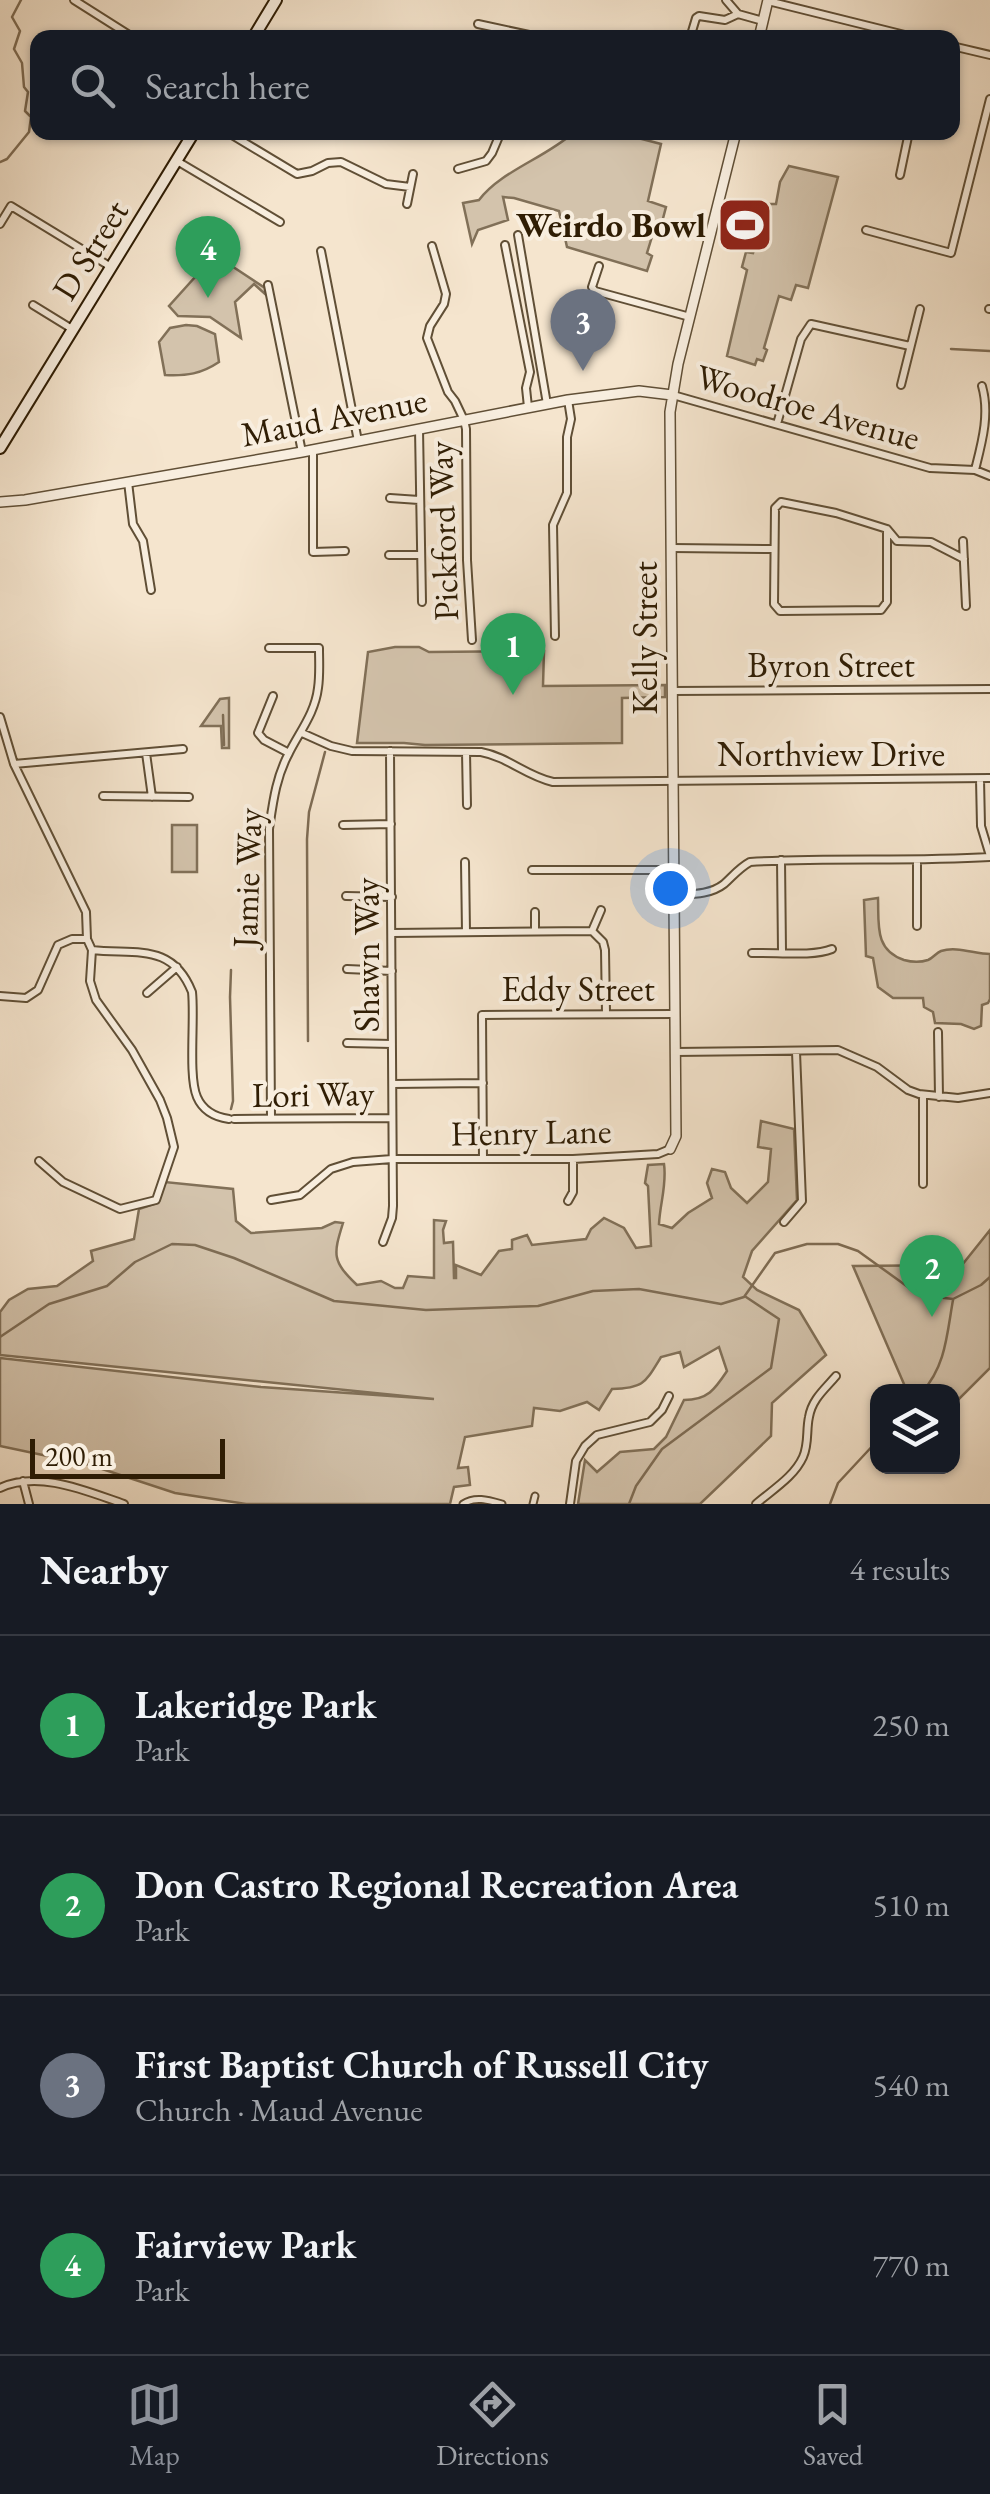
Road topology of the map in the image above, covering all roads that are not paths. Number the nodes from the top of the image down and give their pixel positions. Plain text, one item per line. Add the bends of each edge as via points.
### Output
1 (74, 0) edge
2 (276, 0) edge
3 (726, 0) edge
4 (768, 0) edge
5 (738, 14) junction
6 (763, 20) junction
7 (478, 24) dead end
8 (121, 30) edge
9 (258, 30) edge
10 (506, 30) edge
11 (692, 30) edge
12 (761, 30) edge
13 (885, 30) edge
14 (960, 48) edge
15 (990, 55) edge
16 (990, 99) edge
17 (189, 140) edge
18 (240, 140) edge
19 (497, 140) edge
20 (734, 140) edge
21 (907, 140) edge
22 (177, 160) junction
23 (458, 169) dead end
24 (413, 174) dead end
25 (900, 175) dead end
26 (410, 186) junction
27 (407, 204) dead end
28 (280, 222) dead end
29 (0, 224) edge
30 (866, 230) dead end
31 (518, 235) dead end
32 (505, 245) dead end
33 (432, 246) dead end
34 (321, 252) dead end
35 (599, 266) dead end
36 (111, 268) junction
37 (268, 285) dead end
38 (33, 305) dead end
39 (920, 309) dead end
40 (690, 317) junction
41 (73, 330) junction
42 (910, 346) junction
43 (900, 385) dead end
44 (982, 386) dead end
45 (672, 395) junction
46 (568, 400) junction
47 (547, 404) junction
48 (528, 408) junction
49 (464, 420) junction
50 (777, 424) junction
51 (419, 429) junction
52 (358, 441) junction
53 (0, 448) edge
54 (307, 451) junction
55 (975, 470) junction
56 (990, 476) edge
57 (128, 482) junction
58 (390, 498) dead end
59 (2, 499) edge
60 (419, 500) junction
61 (887, 529) junction
62 (962, 541) dead end
63 (672, 548) junction
64 (774, 549) junction
65 (345, 551) dead end
66 (389, 555) dead end
67 (420, 555) junction
68 (964, 559) junction
69 (151, 590) dead end
70 (422, 602) dead end
71 (966, 606) dead end
72 (555, 636) dead end
73 (472, 640) dead end
74 (269, 648) dead end
75 (990, 689) edge
76 (672, 692) junction
77 (273, 696) dead end
78 (0, 717) edge
79 (302, 733) junction
80 (183, 750) dead end
81 (390, 750) junction
82 (466, 752) junction
83 (289, 753) junction
84 (146, 754) junction
85 (14, 764) junction
86 (980, 778) junction
87 (990, 778) edge
88 (673, 781) junction
89 (103, 796) dead end
90 (152, 797) junction
91 (189, 797) dead end
92 (466, 805) dead end
93 (343, 824) dead end
94 (391, 824) junction
95 (990, 856) edge
96 (781, 860) junction
97 (917, 861) junction
98 (465, 862) dead end
99 (532, 870) dead end
100 (674, 870) junction
101 (674, 895) junction
102 (346, 896) dead end
103 (392, 897) junction
104 (601, 910) dead end
105 (534, 912) dead end
106 (917, 926) dead end
107 (535, 931) junction
108 (466, 932) junction
109 (592, 932) junction
110 (392, 934) junction
111 (87, 939) junction
112 (832, 949) dead end
113 (92, 950) junction
114 (782, 951) junction
115 (752, 953) dead end
116 (177, 967) junction
117 (347, 969) dead end
118 (392, 970) junction
119 (148, 993) dead end
120 (0, 996) edge
121 (606, 1013) junction
122 (674, 1014) junction
123 (938, 1032) dead end
124 (348, 1043) dead end
125 (392, 1044) junction
126 (674, 1052) junction
127 (796, 1052) junction
128 (483, 1083) junction
129 (393, 1084) junction
130 (990, 1092) edge
131 (923, 1095) junction
132 (939, 1097) junction
133 (271, 1118) junction
134 (392, 1118) junction
135 (670, 1149) joint
136 (392, 1159) junction
137 (483, 1159) junction
138 (572, 1159) junction
139 (39, 1161) dead end
140 (923, 1184) dead end
141 (271, 1200) dead end
142 (568, 1202) dead end
143 (784, 1222) dead end
144 (383, 1242) dead end
145 (836, 1376) dead end
146 (669, 1396) dead end
147 (23, 1480) junction
148 (0, 1488) edge
149 (94, 1494) junction
150 (28, 1504) edge
151 (92, 1504) edge
152 (124, 1504) edge
153 (463, 1504) edge
154 (502, 1504) edge
155 (570, 1504) edge
156 (756, 1504) edge

1 - 8 street
2 - 9 main road
3 - 5 street
4 - 6 street
4 - 13 street
5 - 6 street
5 - 11 street via 725,20 699,16
6 - 12 street
7 - 10 street
14 - 15 street
16 - 30 street via 951,254
17 - 22 main road, D Street
18 - 26 street via 297,174 341,162 386,184
19 - 23 street via 486,161
20 - 40 street, Kelly Street
21 - 25 street
22 - 28 street
22 - 36 main road, D Street
24 - 26 street
26 - 27 street
29 - 36 street via 11,206
31 - 47 street
32 - 48 street via 530,372
33 - 49 street via 446,294 427,338
34 - 52 street
35 - 40 street via 594,292
36 - 41 main road, D Street
37 - 54 street
38 - 41 street
39 - 42 street
40 - 45 street, Kelly Street
41 - 53 main road, D Street
42 - 43 street
42 - 50 street via 811,324
44 - 55 street via 986,418
45 - 46 street, Maud Avenue via 640,391
45 - 50 street, Woodroe Avenue
45 - 63 street, Kelly Street
46 - 47 street, Maud Avenue
46 - 72 street via 567,494 554,525
47 - 48 street, Maud Avenue
48 - 49 street, Maud Avenue
49 - 51 street, Maud Avenue
49 - 73 street, Pickford Way
50 - 55 street, Woodroe Avenue via 930,468
51 - 52 street, Maud Avenue
51 - 60 street
52 - 54 street, Maud Avenue
54 - 57 street, Maud Avenue
54 - 65 street via 313,552
55 - 56 street, Woodroe Avenue
57 - 59 street, Maud Avenue
57 - 69 street
58 - 60 street
60 - 67 street
61 - 64 street via 781,502 775,508
61 - 64 street via 887,602 881,610 780,610 774,604
61 - 68 street via 897,540 931,542
62 - 68 street
63 - 64 street
63 - 76 street, Kelly Street
66 - 67 street
67 - 70 street
68 - 71 street
74 - 79 street, Jamie Way via 319,648 318,688
75 - 76 street, Byron Street
76 - 88 street, Kelly Street
77 - 83 street via 258,733
78 - 85 street
79 - 81 street, Northview Drive via 352,751
79 - 83 street, Jamie Way
80 - 84 street
81 - 82 street, Northview Drive
81 - 94 street, Shawn Way
82 - 88 street, Northview Drive via 495,754 553,782
82 - 92 street
83 - 133 street, Jamie Way via 269,829
84 - 85 street
84 - 90 street
85 - 111 street via 86,912
86 - 87 street, Northview Drive
86 - 88 street, Northview Drive
86 - 95 street via 980,826
88 - 100 street, Kelly Street
89 - 90 street
90 - 91 street
93 - 94 street
94 - 103 street, Shawn Way
95 - 97 street
96 - 97 street
96 - 101 street via 750,862 712,892
96 - 114 street
97 - 106 street
98 - 108 street
99 - 100 street
100 - 101 street, Kelly Street
101 - 122 street, Kelly Street
102 - 103 street
103 - 110 street, Shawn Way
104 - 109 street
105 - 107 street
107 - 108 street
107 - 109 street
108 - 110 street
109 - 121 street via 605,950
110 - 118 street, Shawn Way
111 - 113 street
111 - 120 street via 58,945 38,990 26,998
112 - 114 street
113 - 116 street via 151,953
113 - 139 street via 96,1000 160,1100 174,1147 156,1200 120,1209 63,1182
114 - 115 street
116 - 119 street
116 - 133 street, Lori Way via 192,992 198,1100 210,1113 231,1119
117 - 118 street
118 - 125 street, Shawn Way
121 - 122 street, Eddy Street
121 - 128 street, Eddy Street via 482,1014
122 - 126 street, Kelly Street
123 - 132 street
124 - 125 street
125 - 129 street, Shawn Way
126 - 127 street
126 - 135 street, Kelly Street via 676,1136
127 - 131 street via 838,1050
127 - 143 street via 802,1201
128 - 129 street
128 - 137 street
129 - 134 street, Shawn Way
130 - 132 street
131 - 132 street
131 - 140 street
133 - 134 street, Lori Way
134 - 136 street, Shawn Way
135 - 138 street, Henry Lane
136 - 137 street, Henry Lane
136 - 141 street, Henry Lane via 344,1164 300,1195
136 - 144 street, Shawn Way via 392,1218
137 - 138 street, Henry Lane
138 - 142 street
145 - 156 street via 816,1398 803,1458
146 - 155 street via 650,1422 597,1435 586,1446 576,1461
147 - 148 street
147 - 149 street
147 - 150 street
149 - 151 street
149 - 152 street
153 - 154 street

